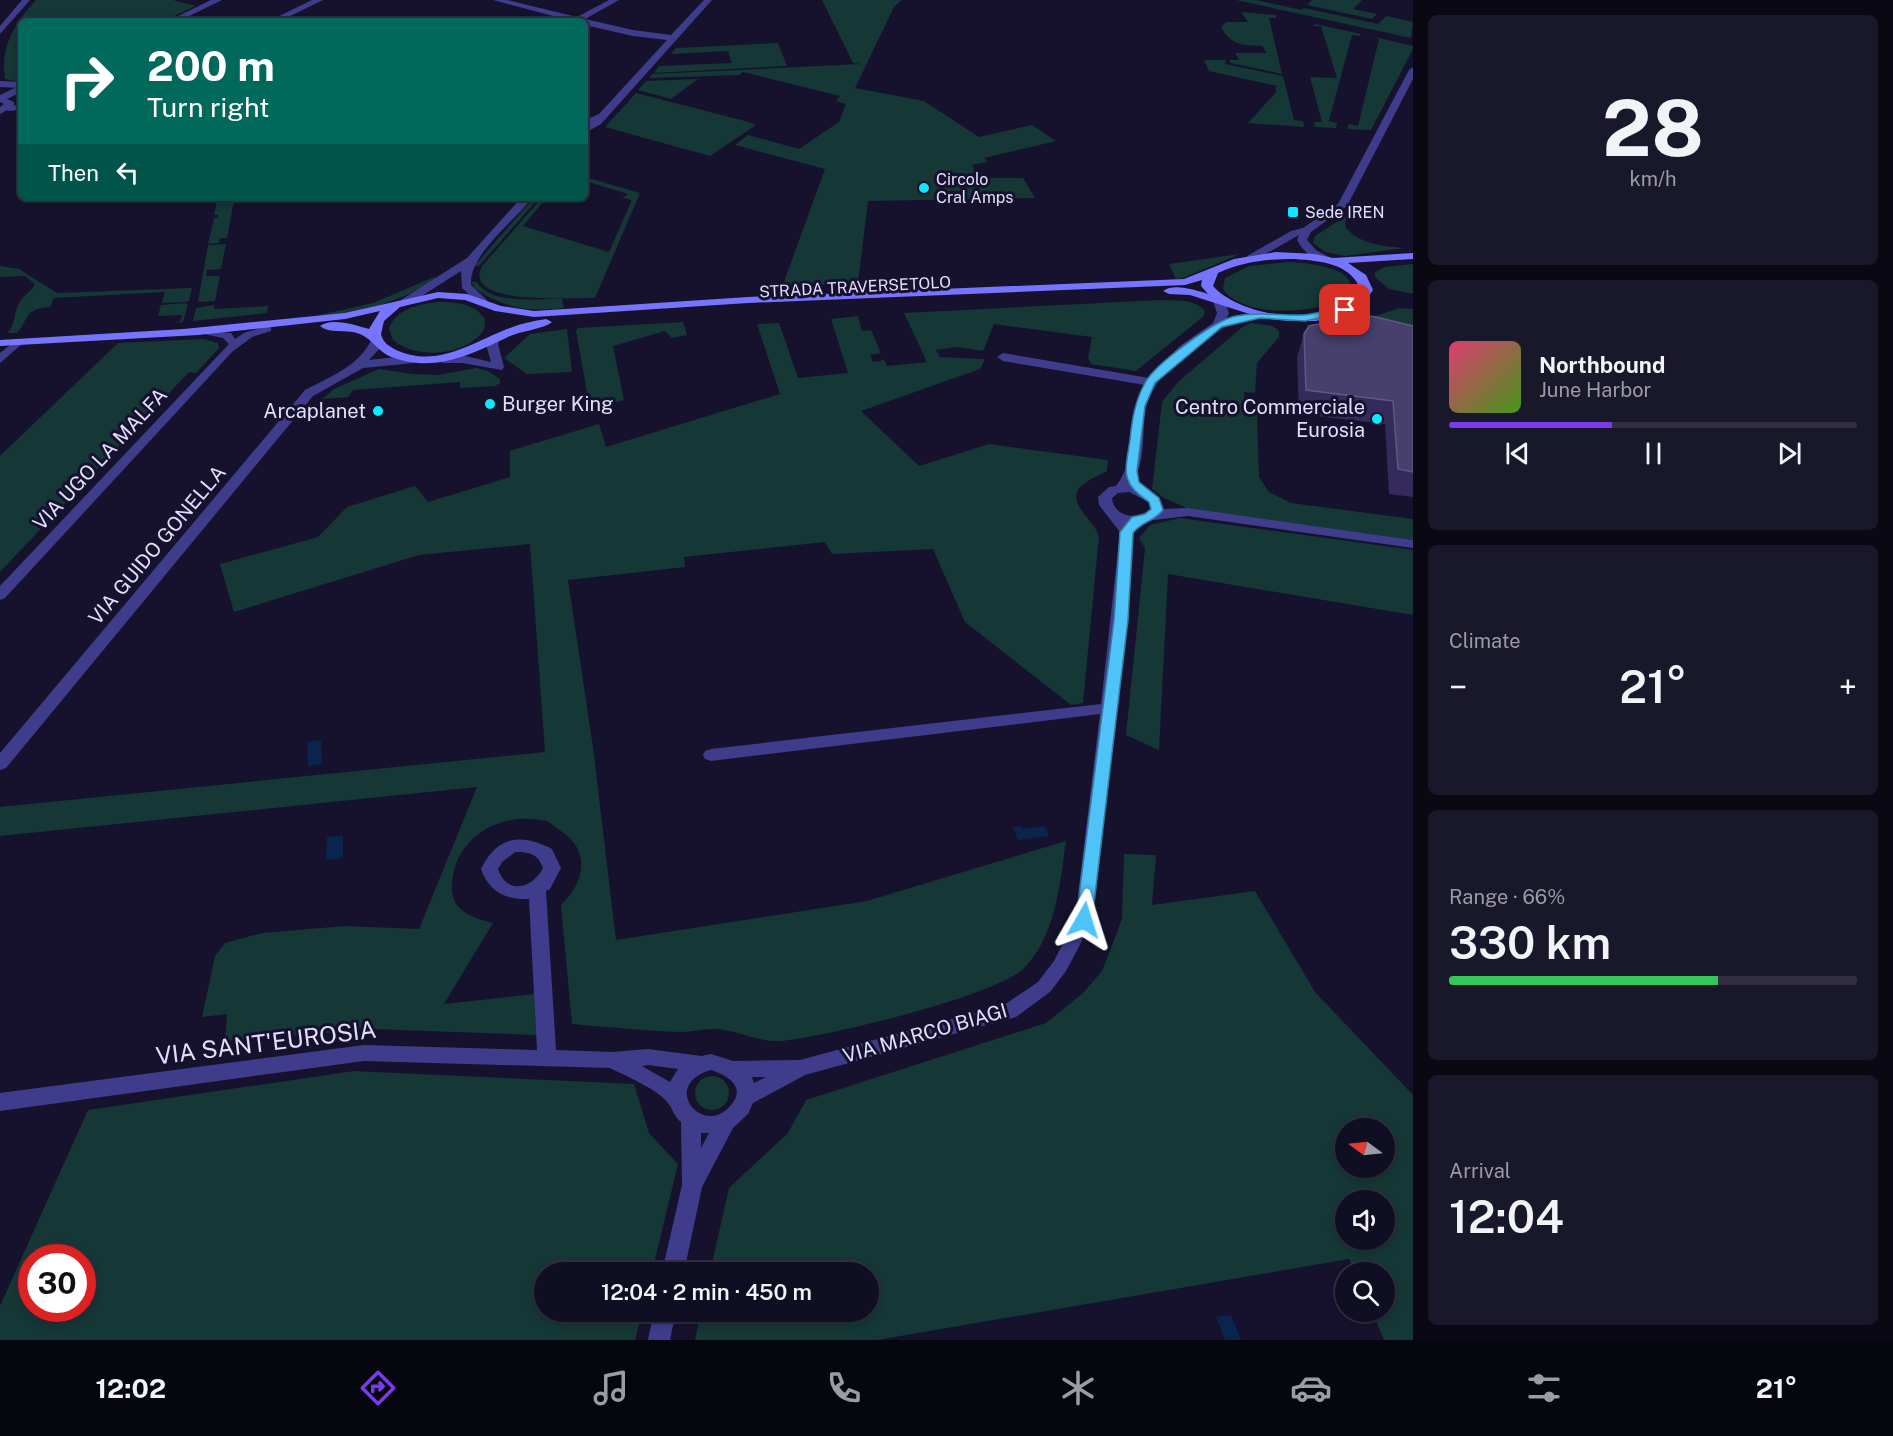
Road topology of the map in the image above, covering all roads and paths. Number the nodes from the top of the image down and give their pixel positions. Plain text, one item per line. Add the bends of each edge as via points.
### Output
1 (26, 0) edge
2 (218, 0) edge
3 (319, 0) edge
4 (497, 0) edge
5 (615, 0) edge
6 (708, 0) edge
7 (177, 18) edge
8 (280, 18) edge
9 (570, 18) edge
10 (587, 18) edge
11 (588, 22) edge
12 (0, 31) edge
13 (673, 38) junction
14 (1413, 70) edge
15 (0, 84) edge
16 (18, 87) edge
17 (602, 116) junction
18 (588, 123) edge
19 (588, 128) edge
20 (524, 201) edge
21 (1307, 230) junction
22 (1413, 256) edge
23 (1251, 258) junction
24 (1379, 259) junction
25 (471, 260) junction
26 (1327, 260) junction
27 (1213, 273) junction
28 (1364, 281) junction
29 (1219, 301) junction
30 (405, 302) junction
31 (486, 304) junction
32 (1260, 315) junction
33 (1218, 325) junction
34 (267, 329) joint
35 (187, 332) junction
36 (208, 332) joint
37 (240, 334) junction
38 (494, 338) junction
39 (376, 339) junction
40 (18, 342) junction
41 (0, 343) edge
42 (1003, 357) dead end
43 (0, 359) edge
44 (414, 359) junction
45 (442, 359) junction
46 (357, 366) junction
47 (1150, 382) junction
48 (1131, 471) junction
49 (1121, 488) junction
50 (1145, 493) junction
51 (1188, 512) junction
52 (1154, 514) junction
53 (1132, 526) junction
54 (1411, 544) edge
55 (0, 595) edge
56 (1109, 708) junction
57 (711, 756) dead end
58 (0, 764) edge
59 (537, 888) dead end
60 (547, 1057) junction
61 (612, 1060) junction
62 (700, 1064) junction
63 (733, 1068) junction
64 (800, 1068) junction
65 (748, 1096) junction
66 (677, 1098) junction
67 (0, 1102) edge
68 (691, 1119) junction
69 (725, 1123) junction
70 (692, 1185) junction
71 (676, 1262) edge
72 (663, 1322) edge
73 (659, 1340) edge

1 - 12 street
2 - 7 street
3 - 8 street
4 - 9 street
5 - 10 street
6 - 13 street
11 - 13 street
13 - 17 street
14 - 21 street via 1342,206
15 - 16 street
17 - 18 street
17 - 19 street
20 - 25 street
21 - 23 street
21 - 26 street via 1304,244
22 - 24 main road, STRADA TRAVERSETOLO
23 - 26 main road, STRADA TRAVERSETOLO via 1288,255
23 - 27 main road, STRADA TRAVERSETOLO
24 - 26 main road, STRADA TRAVERSETOLO
24 - 28 main road, STRADA TRAVERSETOLO via 1370,266
25 - 30 street
25 - 31 street via 465,274 466,286
26 - 28 main road, STRADA TRAVERSETOLO via 1350,269
27 - 29 main road via 1207,286
27 - 31 main road, STRADA TRAVERSETOLO via 1185,282 748,300 541,314 518,313
28 - 32 main road, STRADA TRAVERSETOLO via 1365,296 1340,312 1305,318
29 - 32 main road, STRADA TRAVERSETOLO
29 - 33 street via 1222,313
29 - 38 main road, STRADA TRAVERSETOLO via 1191,292 1171,291 768,308 540,323 518,327
30 - 31 main road, STRADA TRAVERSETOLO via 448,295
30 - 37 main road, STRADA TRAVERSETOLO
30 - 39 main road, STRADA TRAVERSETOLO via 378,320
31 - 38 main road via 500,319
32 - 33 street
33 - 47 street
34 - 37 street, VIA UGO LA MALFA
34 - 39 main road, STRADA TRAVERSETOLO via 343,327 363,331
35 - 36 main road, STRADA TRAVERSETOLO
35 - 37 main road, STRADA TRAVERSETOLO
35 - 40 main road, STRADA TRAVERSETOLO
36 - 37 street
37 - 55 street, VIA UGO LA MALFA
38 - 45 main road, STRADA TRAVERSETOLO via 470,353
38 - 45 street via 498,367
39 - 44 main road, STRADA TRAVERSETOLO via 390,352
39 - 46 street, VIA GUIDO GONELLA via 376,346
40 - 41 main road, STRADA TRAVERSETOLO
40 - 43 street
42 - 47 street
44 - 45 main road, STRADA TRAVERSETOLO
44 - 46 street, VIA GUIDO GONELLA
46 - 58 street, VIA GUIDO GONELLA via 323,383 300,402
47 - 48 street via 1140,406
48 - 49 street
48 - 50 street via 1133,482
49 - 50 street
49 - 53 street via 1105,497 1106,507
50 - 51 street
50 - 52 street via 1157,505
51 - 52 street
51 - 54 street
52 - 53 street
53 - 56 street, VIA MARCO BIAGI
56 - 57 street
56 - 64 street, VIA MARCO BIAGI via 1084,920 1044,987 1009,1011
59 - 60 street
60 - 61 street, VIA SANT'EUROSIA
60 - 67 street, VIA SANT'EUROSIA via 364,1053
61 - 62 street, VIA SANT'EUROSIA via 648,1057
61 - 66 street
62 - 63 street via 711,1062
62 - 66 street via 679,1081
63 - 64 street, VIA MARCO BIAGI
63 - 65 street via 741,1076
64 - 65 street, VIA MARCO BIAGI
65 - 69 street via 741,1112
66 - 68 street
68 - 69 street via 707,1125
68 - 70 street
69 - 70 street
70 - 71 street
72 - 73 street

